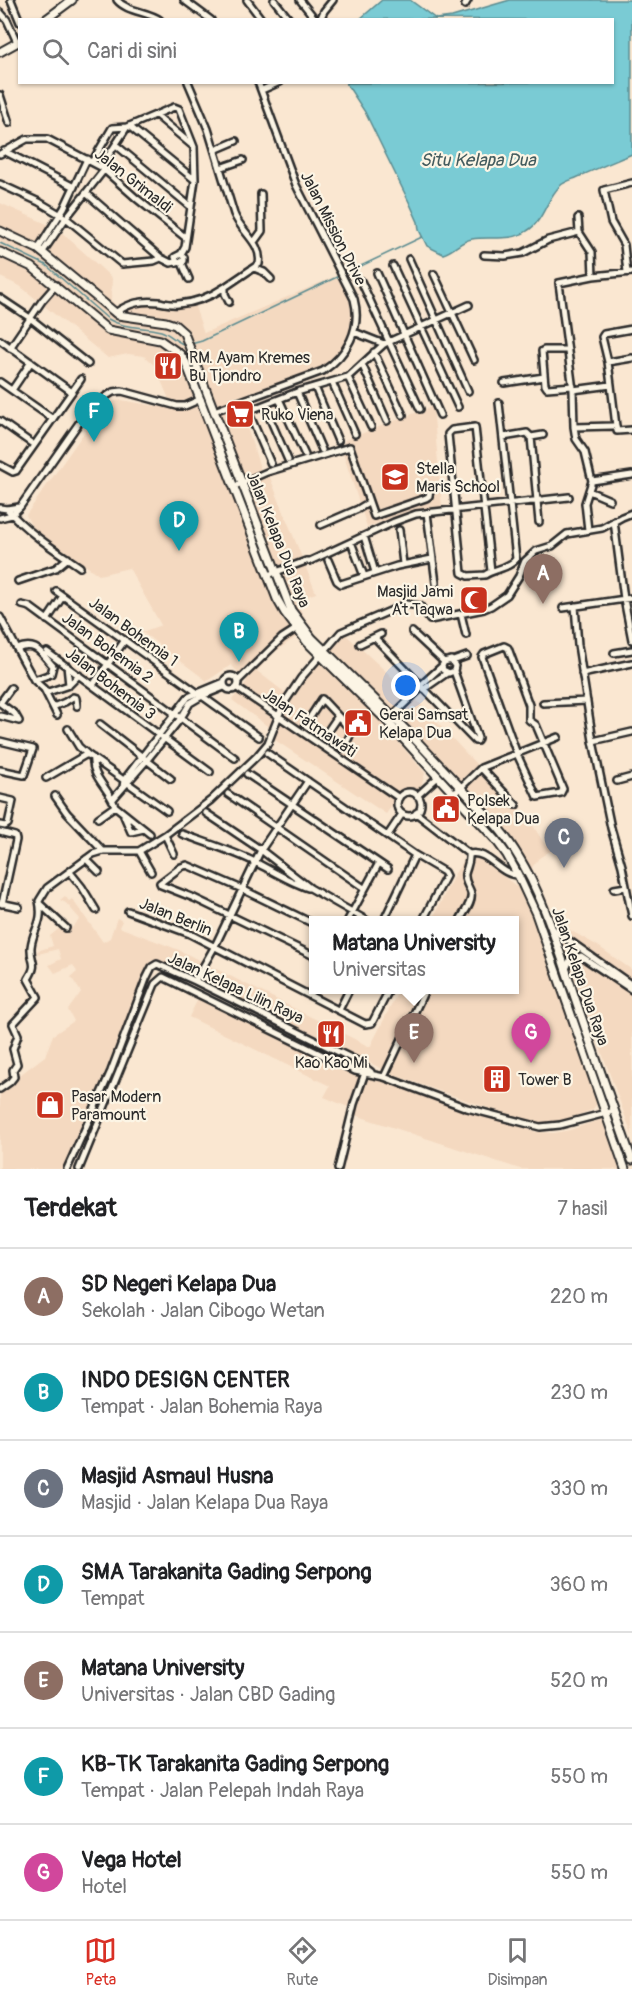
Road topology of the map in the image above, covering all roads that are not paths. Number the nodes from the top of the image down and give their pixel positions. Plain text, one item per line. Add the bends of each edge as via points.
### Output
1 (11, 0) edge
2 (72, 0) edge
3 (117, 0) edge
4 (184, 0) edge
5 (247, 0) edge
6 (274, 0) edge
7 (300, 0) edge
8 (330, 1) edge
9 (0, 12) edge
10 (18, 18) edge
11 (48, 18) edge
12 (156, 18) edge
13 (207, 18) edge
14 (260, 18) edge
15 (288, 18) edge
16 (316, 18) edge
17 (319, 18) edge
18 (18, 42) edge
19 (0, 52) edge
20 (189, 84) edge
21 (259, 84) edge
22 (276, 84) edge
23 (262, 90) junction
24 (0, 95) edge
25 (156, 115) junction
26 (9, 123) dead end
27 (128, 127) junction
28 (236, 141) dead end
29 (116, 145) junction
30 (194, 147) junction
31 (215, 150) junction
32 (2, 153) edge
33 (89, 160) junction
34 (243, 160) dead end
35 (103, 168) junction
36 (220, 168) junction
37 (195, 180) junction
38 (632, 183) edge
39 (0, 184) edge
40 (74, 187) junction
41 (86, 193) junction
42 (261, 194) dead end
43 (191, 207) junction
44 (63, 217) junction
45 (578, 218) dead end
46 (0, 231) edge
47 (579, 232) junction
48 (186, 238) junction
49 (254, 242) junction
50 (40, 251) junction
51 (0, 252) edge
52 (181, 254) junction
53 (484, 255) dead end
54 (161, 258) junction
55 (409, 259) dead end
56 (175, 262) junction
57 (182, 263) junction
58 (393, 266) dead end
59 (254, 268) junction
60 (629, 272) edge
61 (378, 273) dead end
62 (434, 274) dead end
63 (593, 276) junction
64 (189, 279) dead end
65 (271, 279) dead end
66 (362, 281) dead end
67 (56, 285) junction
68 (225, 287) junction
69 (0, 298) edge
70 (229, 302) dead end
71 (469, 305) dead end
72 (115, 313) junction
73 (452, 313) junction
74 (30, 318) junction
75 (436, 319) junction
76 (420, 326) junction
77 (632, 329) edge
78 (354, 332) junction
79 (404, 334) junction
80 (0, 340) edge
81 (386, 343) junction
82 (10, 348) junction
83 (568, 350) junction
84 (374, 352) junction
85 (195, 358) junction
86 (632, 358) edge
87 (474, 360) dead end
88 (31, 362) junction
89 (608, 362) junction
90 (186, 363) junction
91 (88, 364) dead end
92 (362, 364) junction
93 (544, 376) junction
94 (348, 377) junction
95 (81, 380) dead end
96 (0, 382) edge
97 (332, 382) junction
98 (504, 383) dead end
99 (610, 385) junction
100 (315, 387) junction
101 (573, 388) junction
102 (12, 390) junction
103 (468, 391) dead end
104 (72, 392) junction
105 (297, 392) junction
106 (201, 399) junction
107 (279, 399) junction
108 (499, 403) dead end
109 (264, 405) junction
110 (458, 407) dead end
111 (420, 409) dead end
112 (214, 411) junction
113 (403, 415) dead end
114 (440, 415) dead end
115 (53, 419) junction
116 (0, 421) edge
117 (387, 422) dead end
118 (616, 426) junction
119 (370, 427) dead end
120 (574, 427) junction
121 (632, 430) edge
122 (355, 434) dead end
123 (543, 435) dead end
124 (502, 436) junction
125 (531, 437) junction
126 (338, 441) dead end
127 (34, 445) junction
128 (322, 450) dead end
129 (304, 455) dead end
130 (288, 460) dead end
131 (271, 464) dead end
132 (0, 465) edge
133 (632, 475) edge
134 (592, 482) junction
135 (238, 484) junction
136 (430, 489) dead end
137 (589, 491) junction
138 (569, 497) dead end
139 (537, 500) junction
140 (610, 500) dead end
141 (368, 503) junction
142 (510, 503) junction
143 (20, 507) junction
144 (483, 507) junction
145 (0, 508) edge
146 (7, 509) junction
147 (455, 510) junction
148 (427, 513) junction
149 (632, 513) edge
150 (12, 515) junction
151 (374, 516) junction
152 (0, 519) edge
153 (614, 521) junction
154 (539, 522) dead end
155 (321, 525) dead end
156 (378, 529) junction
157 (399, 530) dead end
158 (588, 530) junction
159 (364, 536) junction
160 (351, 542) junction
161 (370, 551) junction
162 (357, 556) junction
163 (68, 558) junction
164 (432, 559) junction
165 (328, 560) dead end
166 (403, 564) junction
167 (80, 567) dead end
168 (491, 571) junction
169 (375, 572) junction
170 (272, 573) junction
171 (364, 576) junction
172 (18, 581) dead end
173 (436, 583) dead end
174 (56, 591) dead end
175 (63, 596) junction
176 (632, 598) edge
177 (624, 599) junction
178 (22, 605) dead end
179 (575, 606) junction
180 (563, 608) dead end
181 (461, 614) junction
182 (0, 617) edge
183 (47, 620) junction
184 (296, 629) junction
185 (412, 632) dead end
186 (381, 634) dead end
187 (466, 635) dead end
188 (375, 638) junction
189 (125, 640) junction
190 (632, 640) edge
191 (360, 644) dead end
192 (17, 649) junction
193 (632, 650) edge
194 (47, 652) dead end
195 (324, 653) junction
196 (614, 653) dead end
197 (467, 656) dead end
198 (453, 661) junction
199 (632, 663) edge
200 (108, 664) junction
201 (443, 664) junction
202 (67, 666) junction
203 (454, 671) junction
204 (447, 673) junction
205 (582, 674) junction
206 (79, 675) junction
207 (34, 680) junction
208 (238, 681) junction
209 (224, 684) junction
210 (69, 685) junction
211 (93, 685) junction
212 (11, 688) dead end
213 (237, 688) junction
214 (422, 688) junction
215 (48, 692) dead end
216 (199, 694) junction
217 (587, 701) junction
218 (0, 703) edge
219 (543, 703) dead end
220 (77, 706) dead end
221 (53, 707) junction
222 (57, 715) dead end
223 (0, 716) edge
224 (178, 716) junction
225 (277, 716) junction
226 (338, 716) junction
227 (389, 718) junction
228 (100, 724) dead end
229 (68, 729) dead end
230 (632, 732) edge
231 (161, 737) junction
232 (259, 737) dead end
233 (558, 737) dead end
234 (324, 738) junction
235 (0, 741) edge
236 (593, 741) junction
237 (542, 743) junction
238 (332, 744) junction
239 (327, 750) junction
240 (267, 753) dead end
241 (87, 754) junction
242 (517, 754) junction
243 (93, 758) junction
244 (144, 758) junction
245 (235, 758) dead end
246 (481, 768) junction
247 (0, 770) edge
248 (210, 772) dead end
249 (248, 774) dead end
250 (438, 777) junction
251 (632, 777) edge
252 (46, 778) dead end
253 (171, 779) dead end
254 (617, 781) dead end
255 (308, 782) junction
256 (125, 783) junction
257 (461, 788) junction
258 (228, 794) dead end
259 (454, 794) junction
260 (55, 796) dead end
261 (417, 796) junction
262 (0, 798) edge
263 (399, 798) junction
264 (113, 799) junction
265 (516, 805) dead end
266 (115, 806) junction
267 (292, 806) junction
268 (167, 811) dead end
269 (206, 813) dead end
270 (416, 813) junction
271 (123, 814) junction
272 (402, 814) junction
273 (98, 818) dead end
274 (3, 825) edge
275 (144, 829) junction
276 (277, 829) junction
277 (0, 832) edge
278 (150, 834) dead end
279 (182, 834) dead end
280 (165, 835) junction
281 (388, 835) junction
282 (261, 850) junction
283 (103, 851) junction
284 (139, 851) junction
285 (174, 854) dead end
286 (469, 854) junction
287 (415, 855) junction
288 (86, 859) junction
289 (255, 863) junction
290 (379, 863) junction
291 (388, 869) dead end
292 (70, 872) junction
293 (99, 872) dead end
294 (151, 872) dead end
295 (518, 875) junction
296 (310, 888) junction
297 (364, 888) junction
298 (242, 889) junction
299 (614, 889) dead end
300 (629, 891) edge
301 (1, 904) edge
302 (40, 904) junction
303 (19, 907) dead end
304 (96, 910) dead end
305 (128, 911) dead end
306 (545, 911) junction
307 (352, 913) junction
308 (536, 914) junction
309 (229, 915) junction
310 (350, 916) edge
311 (357, 916) edge
312 (386, 916) edge
313 (425, 916) edge
314 (463, 916) edge
315 (632, 916) edge
316 (309, 922) edge
317 (66, 928) dead end
318 (553, 929) junction
319 (215, 946) junction
320 (309, 954) edge
321 (155, 965) junction
322 (566, 969) junction
323 (161, 977) junction
324 (146, 979) junction
325 (195, 981) junction
326 (155, 984) junction
327 (632, 985) edge
328 (632, 990) edge
329 (347, 994) edge
330 (387, 994) edge
331 (424, 994) edge
332 (339, 1010) junction
333 (268, 1017) junction
334 (264, 1026) junction
335 (366, 1071) junction
336 (384, 1077) junction
337 (0, 1089) edge
338 (614, 1111) junction
339 (606, 1113) junction
340 (632, 1160) edge
341 (67, 1169) edge
342 (79, 1169) edge
343 (338, 1169) edge
344 (625, 1169) edge

1 - 10 street
2 - 11 main road
3 - 12 street via 127,8
4 - 13 street
5 - 14 street
6 - 15 street
7 - 16 street
8 - 17 street
9 - 18 street
18 - 19 main road
20 - 31 street
21 - 23 street, Jalan Mission Drive
22 - 23 street
23 - 78 street, Jalan Mission Drive via 296,186 356,307
24 - 26 street
25 - 27 street
25 - 30 street
25 - 30 street via 174,107 179,109
27 - 29 street
27 - 33 street via 110,130
27 - 37 street
28 - 31 street
29 - 35 street
29 - 43 street
30 - 37 street
31 - 36 street
32 - 33 street, Jalan Grimaldi via 29,138 47,139
32 - 40 street
33 - 35 street, Jalan Grimaldi
33 - 40 street
34 - 36 street
35 - 41 street
35 - 48 street, Jalan Grimaldi
36 - 49 street via 238,224
37 - 43 street
38 - 60 street via 604,190 611,222 624,245
39 - 44 street
40 - 44 street
41 - 44 street
41 - 54 street
42 - 49 street via 262,231
43 - 48 street
44 - 50 street
44 - 54 street via 122,264
45 - 47 street
46 - 50 main road, Jalan Kelapa Dua Raya
47 - 53 street via 548,240 523,253
47 - 63 street via 592,252
48 - 52 street
49 - 59 street via 260,258
50 - 72 main road, Jalan Kelapa Dua Raya
51 - 67 main road, Jalan Kelapa Dua Raya via 32,267
52 - 56 street
52 - 57 street
54 - 56 street
55 - 75 street
56 - 57 street
57 - 64 street
58 - 76 street
59 - 65 street
59 - 68 street
60 - 63 street
61 - 79 street
62 - 73 street
63 - 83 street via 559,283
66 - 81 street
67 - 74 street
67 - 90 main road, Jalan Kelapa Dua Raya via 108,330 160,340
68 - 70 street
68 - 72 street via 196,302 136,302
69 - 74 street
71 - 73 street
72 - 85 main road, Jalan Kelapa Dua Raya via 175,325 184,333
73 - 75 street
73 - 87 street
74 - 82 street
74 - 91 street
75 - 76 street
75 - 103 street
76 - 79 street
76 - 110 street
77 - 89 street via 602,335
78 - 81 street
78 - 112 street, Jalan Mission Drive via 335,363 322,371
79 - 81 street
79 - 114 street
80 - 82 street
81 - 84 street
81 - 111 street
82 - 88 street
83 - 93 street via 542,351
83 - 101 street
84 - 92 street
84 - 113 street
85 - 90 main road
85 - 112 main road, Jalan Kelapa Dua Raya
86 - 89 street
88 - 102 street
88 - 104 street
89 - 99 street
90 - 106 main road, Jalan Kelapa Dua Raya
92 - 94 street
92 - 117 street
93 - 98 street
93 - 101 street via 547,388
94 - 97 street
94 - 119 street
95 - 104 street
96 - 102 street
97 - 100 street
97 - 122 street
99 - 101 street
99 - 118 street
100 - 105 street
100 - 126 street
101 - 120 street
102 - 115 street
104 - 115 street
105 - 107 street
105 - 128 street
106 - 135 main road, Jalan Kelapa Dua Raya
106 - 143 street via 177,406 113,392 81,420
107 - 109 street
107 - 129 street
108 - 124 street
109 - 130 street
109 - 131 street via 248,411
112 - 135 main road, Jalan Kelapa Dua Raya
115 - 127 street
116 - 127 street
118 - 120 street
118 - 121 street via 618,431
120 - 134 street
123 - 125 street
124 - 125 street via 526,433
124 - 142 street
125 - 139 street
127 - 132 street via 16,471
133 - 134 street
134 - 137 street
135 - 141 street via 350,447
135 - 170 main road, Jalan Kelapa Dua Raya
136 - 151 street via 426,498
137 - 140 street
137 - 158 street via 585,503
138 - 139 street
139 - 142 street
139 - 154 street
141 - 151 street
141 - 155 street
142 - 144 street
142 - 168 street via 515,561
143 - 146 street
143 - 150 street
144 - 147 street
144 - 147 street via 475,427 448,434
144 - 168 street
145 - 146 street
146 - 150 street
147 - 148 street
147 - 168 street via 463,575 486,575
148 - 156 street
148 - 164 street
149 - 153 street
150 - 152 street
150 - 163 street
151 - 156 street
153 - 158 street
153 - 177 street
156 - 159 street
157 - 166 street
158 - 181 street via 567,534 551,547 536,550 504,598 484,609
159 - 160 street
159 - 161 street
160 - 162 street
160 - 170 street
161 - 162 street
161 - 169 street
162 - 171 street
163 - 167 street
163 - 172 street via 56,568
164 - 166 street
164 - 173 street
165 - 171 street via 341,584
166 - 169 street
169 - 171 street
170 - 184 main road, Jalan Kelapa Dua Raya via 285,613
170 - 195 main road, Jalan Kelapa Dua Raya via 291,610
174 - 175 street, Jalan Bohemia 1
175 - 183 street
175 - 189 street, Jalan Bohemia 1
176 - 177 street
177 - 179 street
177 - 190 street
178 - 183 street, Jalan Bohemia 2
179 - 180 street
179 - 205 street
181 - 187 street
181 - 195 street via 430,620 420,606 406,604 341,632
182 - 192 street
183 - 200 street, Jalan Bohemia 2
184 - 195 main road, Jalan Kelapa Dua Raya
184 - 208 street
185 - 201 street
186 - 188 street
188 - 191 street
188 - 214 street
189 - 200 street
189 - 216 street, Jalan Bohemia 1
192 - 207 street
192 - 207 street via 32,646 53,666 51,674
193 - 196 street
194 - 202 street, Jalan Bohemia 3
195 - 225 street via 301,678
195 - 227 main road, Jalan Kelapa Dua Raya
197 - 198 street
198 - 201 street
198 - 203 street
199 - 205 street
200 - 211 street
200 - 224 street, Jalan Bohemia 2
201 - 204 street
201 - 214 street
202 - 206 street, Jalan Bohemia 3
202 - 210 street
203 - 204 street
203 - 214 street via 477,741
204 - 214 street
205 - 217 street
206 - 210 street
206 - 211 street, Jalan Bohemia 3
207 - 221 street
208 - 209 street via 231,676
208 - 213 street
209 - 213 street via 230,691
209 - 216 street
210 - 215 street
211 - 231 street, Jalan Bohemia 3
212 - 218 street
213 - 225 street, Jalan Fatmawati
214 - 227 street
216 - 224 street
216 - 232 street, Jalan Bohemia 1
217 - 219 street
217 - 236 street
218 - 223 street via 19,721
220 - 221 street via 73,697
221 - 222 street
224 - 231 street
224 - 245 street, Jalan Bohemia 2
225 - 239 street, Jalan Fatmawati
225 - 280 street via 268,743 257,756 211,800
226 - 234 street
226 - 234 street via 322,699 304,725
226 - 238 street via 353,733 344,748
227 - 250 main road, Jalan Kelapa Dua Raya
227 - 257 main road, Jalan Kelapa Dua Raya
228 - 244 street
229 - 241 street
230 - 236 street
231 - 244 street
231 - 248 street, Jalan Bohemia 3
233 - 237 street
234 - 238 street
235 - 247 street via 33,749 26,773
236 - 300 street
237 - 242 street
237 - 242 street via 563,789 561,793 536,796
237 - 242 street via 536,725 529,720 529,705 508,648 483,654
238 - 239 street
239 - 263 street, Jalan Fatmawati
240 - 255 street
241 - 243 street
241 - 252 street
242 - 246 street
243 - 256 street
243 - 264 street via 94,772
244 - 253 street
244 - 256 street
246 - 257 street
246 - 265 street
249 - 267 street
250 - 259 main road, Jalan Kelapa Dua Raya
250 - 261 street
251 - 254 street
255 - 267 street
255 - 281 street
256 - 264 street
256 - 268 street
257 - 259 street
257 - 306 main road, Jalan Kelapa Dua Raya via 506,838
258 - 276 street
259 - 295 main road, Jalan Kelapa Dua Raya via 496,840
260 - 283 street
261 - 263 street via 409,792
261 - 270 street via 420,807
262 - 274 street via 13,801 8,824
263 - 272 street via 397,807
264 - 266 street
266 - 271 street
266 - 273 street
267 - 276 street
267 - 290 street
269 - 282 street
270 - 272 street
270 - 286 street
271 - 275 street
271 - 275 street via 131,832
272 - 281 street
275 - 278 street
276 - 282 street
276 - 297 street
277 - 301 street via 15,836 16,840
279 - 289 street
280 - 284 street
280 - 285 street
281 - 287 street
282 - 289 street
282 - 296 street
283 - 284 street
283 - 288 street
284 - 294 street
286 - 295 street via 478,853
286 - 314 street via 465,875 471,900
287 - 312 street
287 - 313 street via 445,874
288 - 292 street
288 - 293 street
289 - 296 street
289 - 298 street
290 - 291 street
290 - 297 street
292 - 302 street via 47,888
292 - 304 street
295 - 308 main road, Jalan Kelapa Dua Raya
296 - 307 street
297 - 307 street
298 - 309 street
298 - 309 street via 188,865 160,883
298 - 316 street
299 - 300 street
300 - 315 street
301 - 303 street
302 - 317 street
302 - 337 street via 42,914 31,950 34,968 28,979 38,997 13,1024 18,1035 13,1049 18,1064 13,1080
305 - 319 street, Jalan Berlin
306 - 308 main road
306 - 318 main road, Jalan Kelapa Dua Raya
307 - 310 street
307 - 311 street
308 - 339 main road, Jalan Kelapa Dua Raya
309 - 319 street
309 - 320 street
318 - 322 main road, Jalan Kelapa Dua Raya
318 - 327 street
319 - 325 street
319 - 332 street, Jalan Berlin
321 - 323 street
321 - 324 street, Jalan Kelapa Lilin Raya
321 - 325 street, Jalan Kelapa Lilin Raya
322 - 328 street via 570,960 581,956
322 - 338 main road, Jalan Kelapa Dua Raya
323 - 326 street, Jalan Kelapa Lilin Raya
323 - 334 street, Jalan Kelapa Lilin Raya
324 - 326 street
324 - 341 street, Jalan Kelapa Lilin Raya via 111,1071
325 - 333 street, Jalan Kelapa Lilin Raya
326 - 342 street, Jalan Kelapa Lilin Raya
329 - 332 street
330 - 332 street, Jalan Berlin via 369,1025
331 - 336 street
333 - 334 street
333 - 335 street, Jalan Kelapa Lilin Raya via 357,1061
334 - 335 street, Jalan Kelapa Lilin Raya via 355,1071
335 - 336 street, Jalan Kelapa Lilin Raya
335 - 343 street
336 - 339 street, Jalan Kelapa Lilin Raya via 467,1108 540,1127
338 - 339 street, Jalan Kelapa Lilin Raya
338 - 340 main road, Jalan Kelapa Dua Raya
339 - 344 main road, Jalan Kelapa Dua Raya

